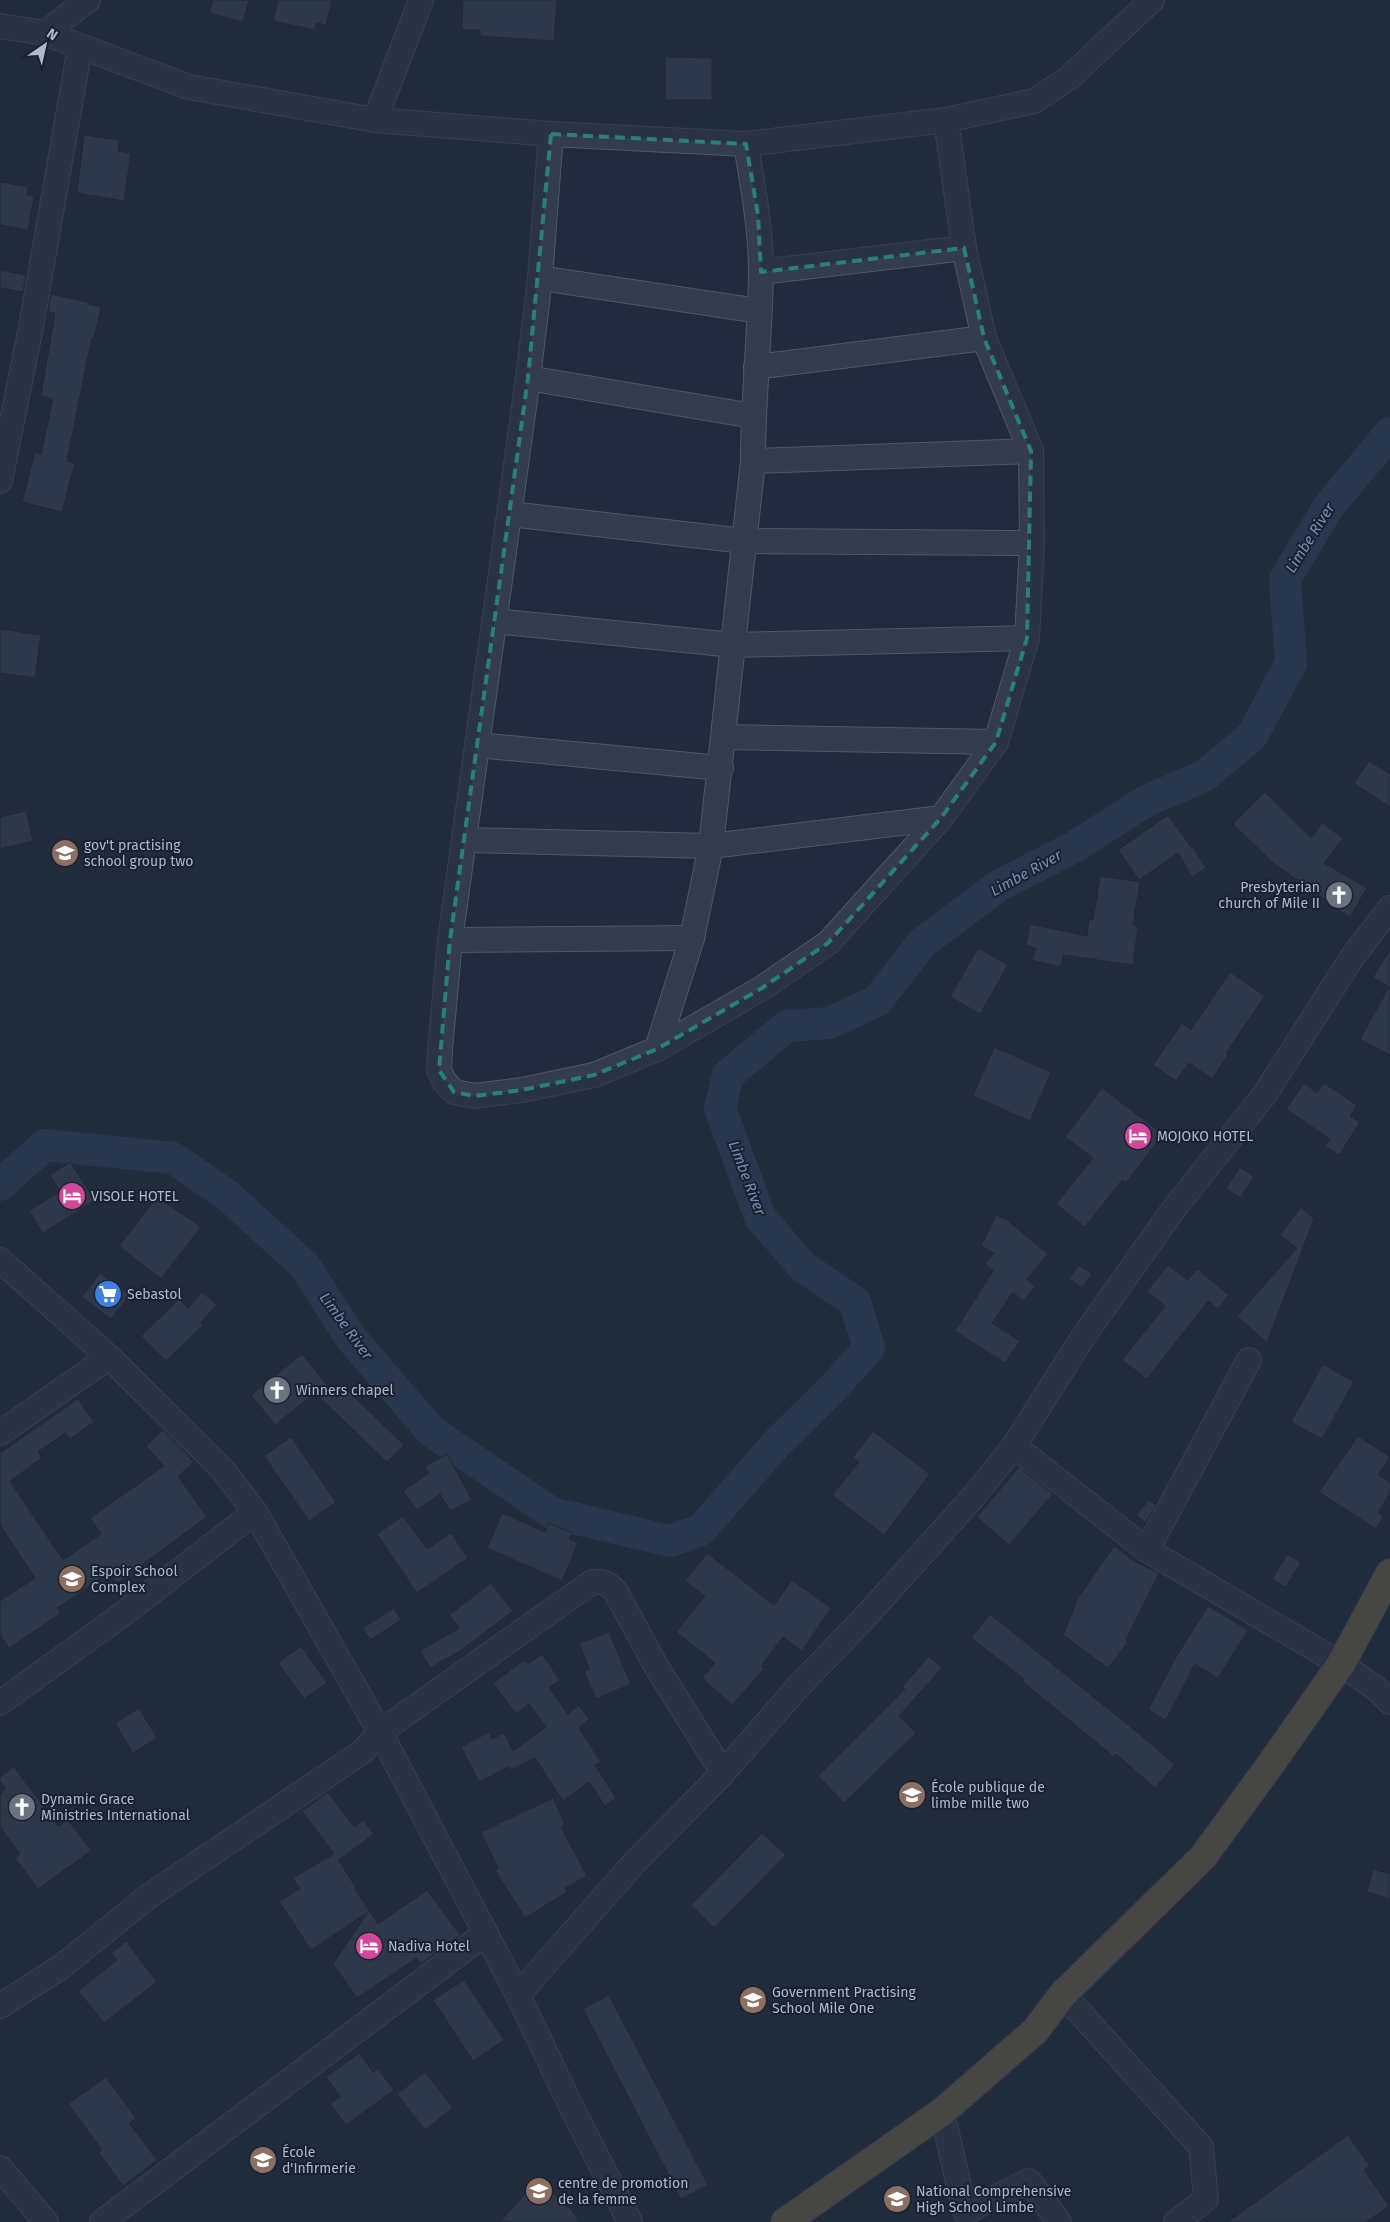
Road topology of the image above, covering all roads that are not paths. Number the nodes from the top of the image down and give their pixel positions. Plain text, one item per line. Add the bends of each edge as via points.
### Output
1 (88, 0) edge
2 (421, 0) edge
3 (1152, 0) edge
4 (0, 26) edge
5 (46, 34) junction
6 (80, 47) junction
7 (375, 120) junction
8 (946, 120) junction
9 (551, 134) junction
10 (746, 144) junction
11 (964, 248) junction
12 (761, 272) junction
13 (540, 278) junction
14 (759, 311) junction
15 (984, 338) junction
16 (756, 367) junction
17 (528, 378) junction
18 (753, 416) junction
19 (1031, 451) junction
20 (753, 461) junction
21 (1, 473) edge
22 (510, 514) junction
23 (744, 541) junction
24 (1032, 543) junction
25 (494, 621) junction
26 (1028, 638) junction
27 (734, 645) junction
28 (724, 737) junction
29 (996, 742) junction
30 (477, 745) junction
31 (720, 768) junction
32 (941, 818) junction
33 (464, 840) junction
34 (711, 846) junction
35 (1390, 908) edge
36 (692, 938) junction
37 (450, 940) junction
38 (657, 1049) junction
39 (0, 1260) edge
40 (109, 1357) junction
41 (1249, 1360) dead end
42 (0, 1433) edge
43 (1014, 1446) junction
44 (255, 1512) junction
45 (1147, 1550) junction
46 (1390, 1573) edge
47 (1340, 1664) junction
48 (1390, 1702) edge
49 (0, 1703) edge
50 (380, 1732) junction
51 (723, 1773) junction
52 (486, 1933) junction
53 (1063, 1994) junction
54 (518, 1995) junction
55 (0, 2006) edge
56 (942, 2112) junction
57 (0, 2168) edge
58 (46, 2222) edge
59 (102, 2222) edge
60 (630, 2222) edge
61 (785, 2222) edge
62 (1059, 2222) edge
63 (1176, 2222) edge

1 - 5 street
2 - 7 street
3 - 8 street via 1070,77 1034,100
4 - 5 street
5 - 6 street
6 - 7 street via 189,87
6 - 21 street via 31,327
7 - 9 street
8 - 10 street
8 - 11 street
9 - 10 street
9 - 13 street
10 - 12 street via 758,215
11 - 12 street
11 - 15 street
12 - 14 street
13 - 14 street
13 - 17 street
14 - 16 street
15 - 16 street
15 - 19 street
16 - 18 street
17 - 18 street
17 - 22 street
18 - 20 street
19 - 20 street
19 - 24 street
20 - 23 street
22 - 23 street
22 - 25 street
23 - 24 street
23 - 27 street
24 - 26 street
25 - 27 street
25 - 30 street
26 - 27 street
26 - 29 street
27 - 28 street
28 - 29 street
28 - 31 street
29 - 32 street
30 - 31 street
30 - 33 street
31 - 34 street
32 - 34 street
32 - 38 street via 828,943 762,988
33 - 34 street
33 - 37 street
34 - 36 street
35 - 43 street via 1351,959 1265,1094 1173,1210 1083,1337
36 - 37 street
36 - 38 street
37 - 38 street via 439,1070 454,1092 474,1096 594,1075
39 - 40 street
40 - 42 street
40 - 44 street via 223,1470
41 - 45 street
43 - 45 street
43 - 51 street via 974,1496
44 - 49 street
44 - 50 street
45 - 47 street
46 - 47 highway
47 - 48 street
47 - 53 highway via 1203,1857
50 - 51 street via 592,1582 603,1581 616,1592 656,1666
50 - 52 street
50 - 55 street via 362,1752 149,1896 61,1966
51 - 54 street via 634,1863
52 - 54 street
52 - 59 street
53 - 56 highway via 1035,2031
53 - 63 street via 1200,2147 1206,2199
54 - 60 street
56 - 61 highway
56 - 62 street via 965,2212 1029,2181
57 - 58 street

